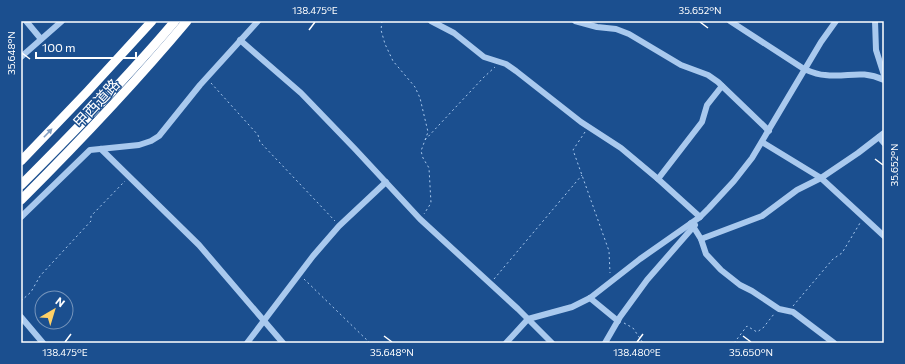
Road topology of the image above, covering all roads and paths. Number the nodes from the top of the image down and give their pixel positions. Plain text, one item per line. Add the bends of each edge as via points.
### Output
1 (26, 21) edge
2 (62, 21) edge
3 (152, 21) edge
4 (175, 21) edge
5 (182, 21) edge
6 (187, 21) edge
7 (258, 21) edge
8 (382, 21) edge
9 (431, 21) edge
10 (575, 21) edge
11 (730, 21) edge
12 (836, 21) edge
13 (875, 21) edge
14 (41, 39) junction
15 (240, 40) junction
16 (21, 57) edge
17 (500, 63) junction
18 (804, 69) junction
19 (884, 75) edge
20 (206, 78) junction
21 (884, 80) edge
22 (722, 86) junction
23 (588, 127) junction
24 (769, 131) junction
25 (881, 135) edge
26 (425, 140) junction
27 (762, 142) junction
28 (884, 143) edge
29 (101, 149) junction
30 (21, 161) edge
31 (582, 175) junction
32 (130, 176) junction
33 (821, 178) junction
34 (658, 179) junction
35 (386, 182) junction
36 (21, 185) edge
37 (21, 192) edge
38 (21, 200) edge
39 (709, 208) junction
40 (21, 217) edge
41 (700, 217) junction
42 (864, 217) junction
43 (420, 219) junction
44 (692, 225) junction
45 (340, 226) junction
46 (884, 236) edge
47 (701, 239) junction
48 (299, 275) junction
49 (610, 282) junction
50 (490, 284) junction
51 (590, 298) junction
52 (21, 302) edge
53 (778, 309) junction
54 (790, 311) junction
55 (21, 317) edge
56 (528, 319) junction
57 (264, 321) junction
58 (618, 321) junction
59 (42, 343) edge
60 (247, 343) edge
61 (282, 343) edge
62 (370, 343) edge
63 (506, 343) edge
64 (552, 343) edge
65 (605, 343) edge
66 (643, 343) edge
67 (734, 343) edge
68 (834, 343) edge

1 - 14 street
2 - 14 street
30 -> 3 highway, 甲西道路
4 - 36 highway via 108,96
5 - 37 highway via 67,147
6 - 38 highway, 甲西道路 via 82,139
7 - 15 street
8 - 26 path via 384,44 420,98 428,132
9 - 17 street via 454,33 484,57
10 - 22 street via 629,34 681,64 708,75
11 - 18 street
12 - 18 street
13 - 19 street via 876,50
14 - 16 street
15 - 20 street
15 - 35 street via 300,93
17 - 23 street via 516,71
17 - 26 path
18 - 21 street via 823,75 862,74
18 - 24 street
20 - 29 street via 159,136 139,145
20 - 45 path via 258,135 260,142
22 - 24 street
22 - 34 street via 707,105 702,122
23 - 31 path via 573,150
23 - 34 street via 621,148
24 - 27 street
25 - 28 street
25 - 33 street
26 - 43 path via 421,151 429,168 431,203
27 - 33 street
27 - 39 street via 734,181
29 - 32 street
29 - 40 street via 90,150
31 - 49 path via 608,252
31 - 50 path
32 - 52 path via 91,216 91,221 40,276 32,292
32 - 57 street via 199,245
33 - 42 street
33 - 47 street via 797,190 762,216
34 - 41 street
35 - 43 street
35 - 45 street
39 - 41 street
39 - 44 street
41 - 44 street
42 - 46 street
42 - 54 path via 842,253 828,265
43 - 50 street
44 - 47 street
44 - 49 street
44 - 58 street via 647,280
45 - 48 street
47 - 53 street via 706,254 721,270
48 - 57 street
48 - 62 path
49 - 51 street
50 - 56 street
51 - 56 street via 572,307
51 - 58 street
53 - 54 street
53 - 67 path via 758,332 747,326
54 - 68 street
55 - 59 street
56 - 63 street
56 - 64 street
57 - 60 street
57 - 61 street
58 - 65 street
58 - 66 path via 633,328

